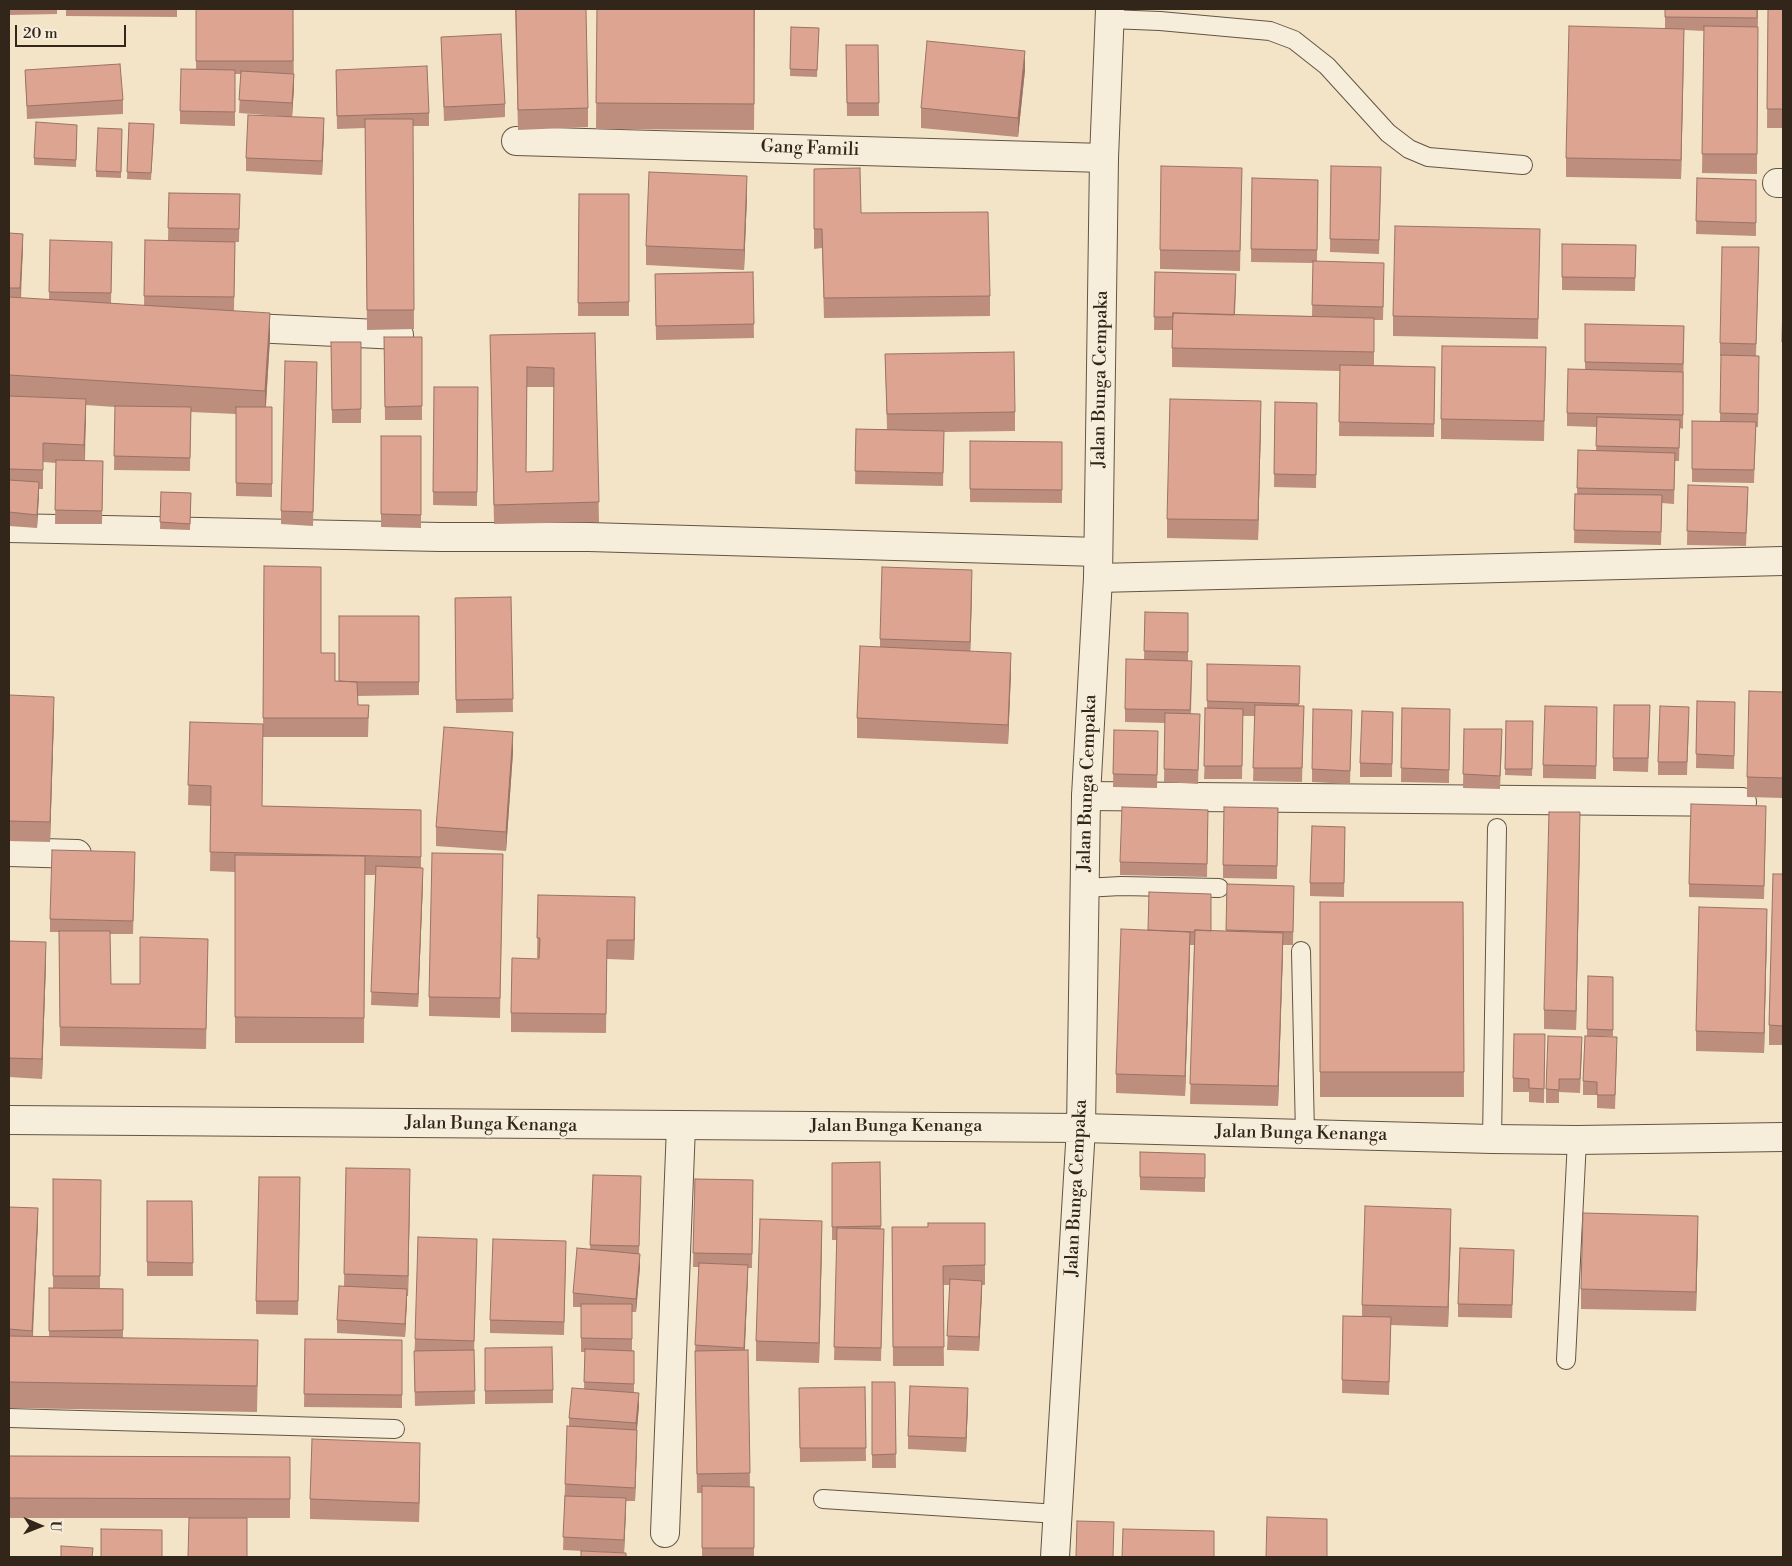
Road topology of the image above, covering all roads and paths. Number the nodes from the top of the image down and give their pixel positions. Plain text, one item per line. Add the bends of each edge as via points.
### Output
1 (1110, 14) edge
2 (516, 141) dead end
3 (1104, 158) junction
4 (1523, 165) dead end
5 (211, 325) edge
6 (399, 335) edge
7 (9, 528) edge
8 (1783, 561) edge
9 (1098, 565) junction
10 (1086, 796) junction
11 (1742, 802) dead end
12 (1497, 828) dead end
13 (9, 852) edge
14 (77, 854) edge
15 (1084, 888) junction
16 (1219, 888) dead end
17 (1301, 951) dead end
18 (9, 1120) edge
19 (681, 1126) junction
20 (1082, 1128) junction
21 (1305, 1134) junction
22 (1783, 1137) edge
23 (1492, 1139) junction
24 (1577, 1140) junction
25 (1566, 1360) dead end
26 (9, 1418) edge
27 (395, 1429) dead end
28 (822, 1499) dead end
29 (1058, 1514) junction
30 (665, 1533) dead end
31 (1055, 1557) edge

1 - 3 street, Jalan Bunga Cempaka
1 - 4 lane via 1270,31 1294,40 1327,66 1388,133 1409,148 1428,157
2 - 3 street, Gang Famili
3 - 9 street, Jalan Bunga Cempaka
5 - 6 street
7 - 9 street via 589,537
8 - 9 street
9 - 10 street, Jalan Bunga Cempaka
10 - 11 street
10 - 15 street, Jalan Bunga Cempaka
12 - 23 lane
13 - 14 street
15 - 16 lane
15 - 20 street, Jalan Bunga Cempaka
17 - 21 lane
18 - 19 street, Jalan Bunga Kenanga
19 - 20 street, Jalan Bunga Kenanga
19 - 30 street
20 - 21 street, Jalan Bunga Kenanga
20 - 29 street, Jalan Bunga Cempaka
21 - 23 street, Jalan Bunga Kenanga
22 - 24 street, Jalan Bunga Kenanga
23 - 24 street, Jalan Bunga Kenanga
24 - 25 lane
26 - 27 lane
28 - 29 lane
29 - 31 street, Jalan Bunga Cempaka

